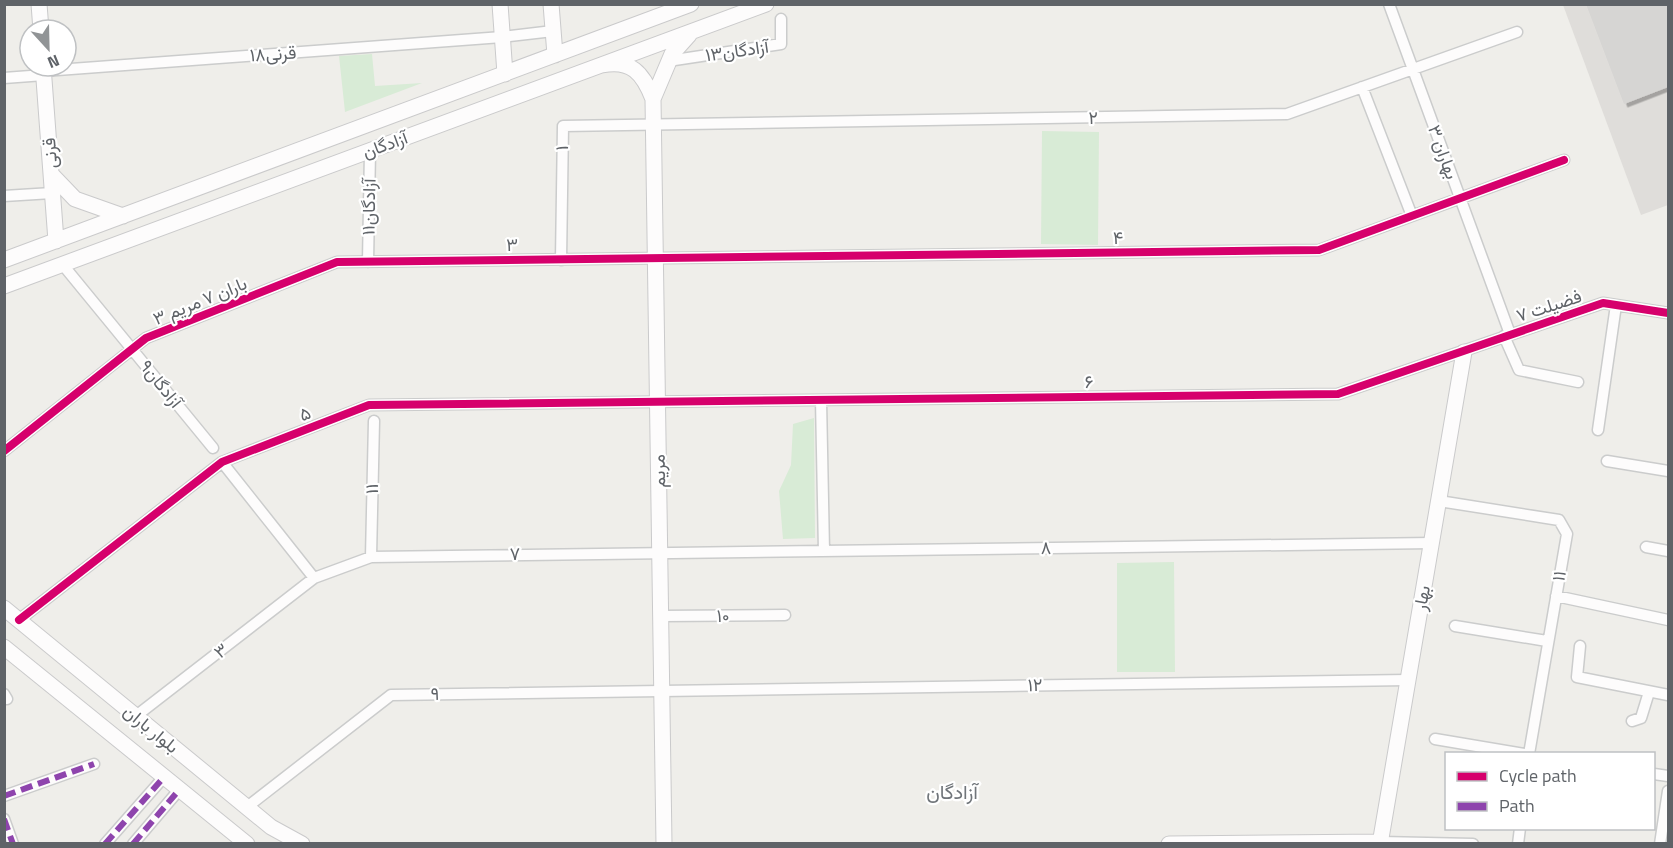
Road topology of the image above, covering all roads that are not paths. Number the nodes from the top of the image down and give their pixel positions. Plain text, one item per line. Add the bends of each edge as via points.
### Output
1 (500, 4) edge
2 (551, 4) edge
3 (691, 4) edge
4 (766, 4) edge
5 (1389, 4) edge
6 (781, 19) dead end
7 (697, 30) junction
8 (553, 31) junction
9 (1517, 32) dead end
10 (502, 37) junction
11 (555, 55) junction
12 (668, 61) junction
13 (602, 65) junction
14 (78, 68) edge
15 (1413, 69) junction
16 (505, 74) junction
17 (44, 78) edge
18 (1362, 87) junction
19 (653, 99) junction
20 (654, 126) junction
21 (370, 151) junction
22 (1564, 160) dead end
23 (51, 174) junction
24 (52, 193) junction
25 (4, 196) edge
26 (1460, 198) junction
27 (123, 216) junction
28 (1413, 216) junction
29 (56, 241) junction
30 (656, 259) junction
31 (4, 260) edge
32 (561, 260) junction
33 (368, 262) junction
34 (63, 265) junction
35 (4, 286) edge
36 (1616, 305) junction
37 (1668, 313) edge
38 (1507, 335) junction
39 (133, 349) junction
40 (1464, 352) junction
41 (1578, 382) dead end
42 (821, 400) junction
43 (657, 402) junction
44 (374, 421) dead end
45 (1598, 430) dead end
46 (213, 447) dead end
47 (4, 451) edge
48 (1607, 461) dead end
49 (222, 462) junction
50 (1668, 471) edge
51 (1439, 501) junction
52 (1432, 543) junction
53 (1646, 547) dead end
54 (824, 550) junction
55 (1668, 551) edge
56 (660, 552) junction
57 (371, 557) junction
58 (314, 578) junction
59 (1556, 596) junction
60 (4, 608) edge
61 (785, 615) dead end
62 (661, 616) junction
63 (19, 620) junction
64 (1668, 620) edge
65 (1455, 626) dead end
66 (1548, 641) junction
67 (1580, 646) dead end
68 (4, 647) edge
69 (1408, 680) junction
70 (662, 690) junction
71 (1649, 692) junction
72 (4, 694) edge
73 (1668, 695) edge
74 (4, 699) edge
75 (136, 716) junction
76 (1632, 722) dead end
77 (1435, 739) dead end
78 (1518, 752) edge
79 (1530, 752) edge
80 (94, 764) dead end
81 (164, 777) junction
82 (179, 790) junction
83 (1668, 791) edge
84 (4, 796) edge
85 (247, 807) junction
86 (4, 819) edge
87 (1381, 842) edge
88 (13, 843) edge
89 (105, 843) edge
90 (134, 843) edge
91 (247, 843) edge
92 (302, 843) edge
93 (664, 843) edge
94 (1169, 843) edge
95 (1408, 843) edge
96 (1471, 843) edge
97 (1660, 843) edge

1 - 10 street
2 - 8 street
3 - 11 street, آزادگان
4 - 7 street, آزادگان
5 - 15 street, بهاران ۳
6 - 12 street, آزادگان۱۳ via 782,44
7 - 12 street via 683,39
7 - 13 street, آزادگان
8 - 10 street, قرنی۱۸
8 - 11 street
9 - 15 street, ۲
10 - 14 street, قرنی۱۸
10 - 16 street
11 - 16 street, آزادگان
12 - 19 street
13 - 19 street via 618,62 632,68 646,80
13 - 21 street, آزادگان
15 - 18 street, ۲
15 - 26 street, بهاران ۳
16 - 27 street, آزادگان
17 - 23 street, قرنی
18 - 20 street, ۲ via 1287,114
18 - 28 street
19 - 20 street, مریم
20 - 30 street, مریم
20 - 32 street, ۱ via 563,126
21 - 33 street, آزادگان۱۱
21 - 34 street, آزادگان
22 - 26 street, ۴
23 - 24 street, قرنی
23 - 27 street via 75,199
24 - 25 street
24 - 29 street, قرنی
26 - 28 street, ۴
26 - 38 street, بهاران ۳
27 - 29 street, آزادگان
28 - 30 street, ۴ via 1319,250
29 - 31 street, آزادگان
30 - 32 street, ۳
30 - 43 street, مریم
32 - 33 street, ۳
33 - 39 street, باران ۷ مریم ۳ via 337,262 146,338
34 - 35 street, آزادگان
34 - 39 street, آزادگان۹
36 - 37 street, فضیلت ۷
36 - 38 street, فضیلت ۷ via 1603,303
36 - 45 street
38 - 40 street, ۶
38 - 41 street, بهاران ۳ via 1519,370
39 - 46 street, آزادگان۹
39 - 47 street, باران ۷ مریم ۳
40 - 42 street, ۶ via 1338,394
40 - 51 street, بهار
42 - 43 street, ۶
42 - 54 street
43 - 49 street, ۵ via 369,405
43 - 56 street, مریم
44 - 57 street, ۱۱
48 - 50 street
49 - 58 street
49 - 63 street, ۵
51 - 52 street, بهار
51 - 59 street, ۱۱ via 1558,520 1567,534
52 - 54 street, ۸
52 - 69 street, بهار
53 - 55 street
54 - 56 street, ۸
56 - 57 street, ۷
56 - 62 street, مریم
57 - 58 street, ۳
58 - 75 street, ۳
59 - 64 street
59 - 66 street, ۱۱
60 - 63 street, بلوار باران
61 - 62 street, ۱۰
62 - 70 street, مریم
63 - 75 street, بلوار باران
65 - 66 street
66 - 79 street, ۱۱
67 - 71 street via 1577,677
68 - 81 street, بلوار باران
69 - 70 street, ۱۲
69 - 87 street, بهار
70 - 85 street, ۹ via 391,695
70 - 93 street, مریم
71 - 73 street
71 - 76 street via 1641,718
72 - 74 street
75 - 85 street, بلوار باران
77 - 78 street
80 - 84 street
81 - 82 street, بلوار باران
81 - 89 street
82 - 90 street
82 - 91 street, بلوار باران
83 - 97 street
85 - 92 street, بلوار باران via 271,827
86 - 88 street
87 - 94 street
87 - 95 street
95 - 96 street

